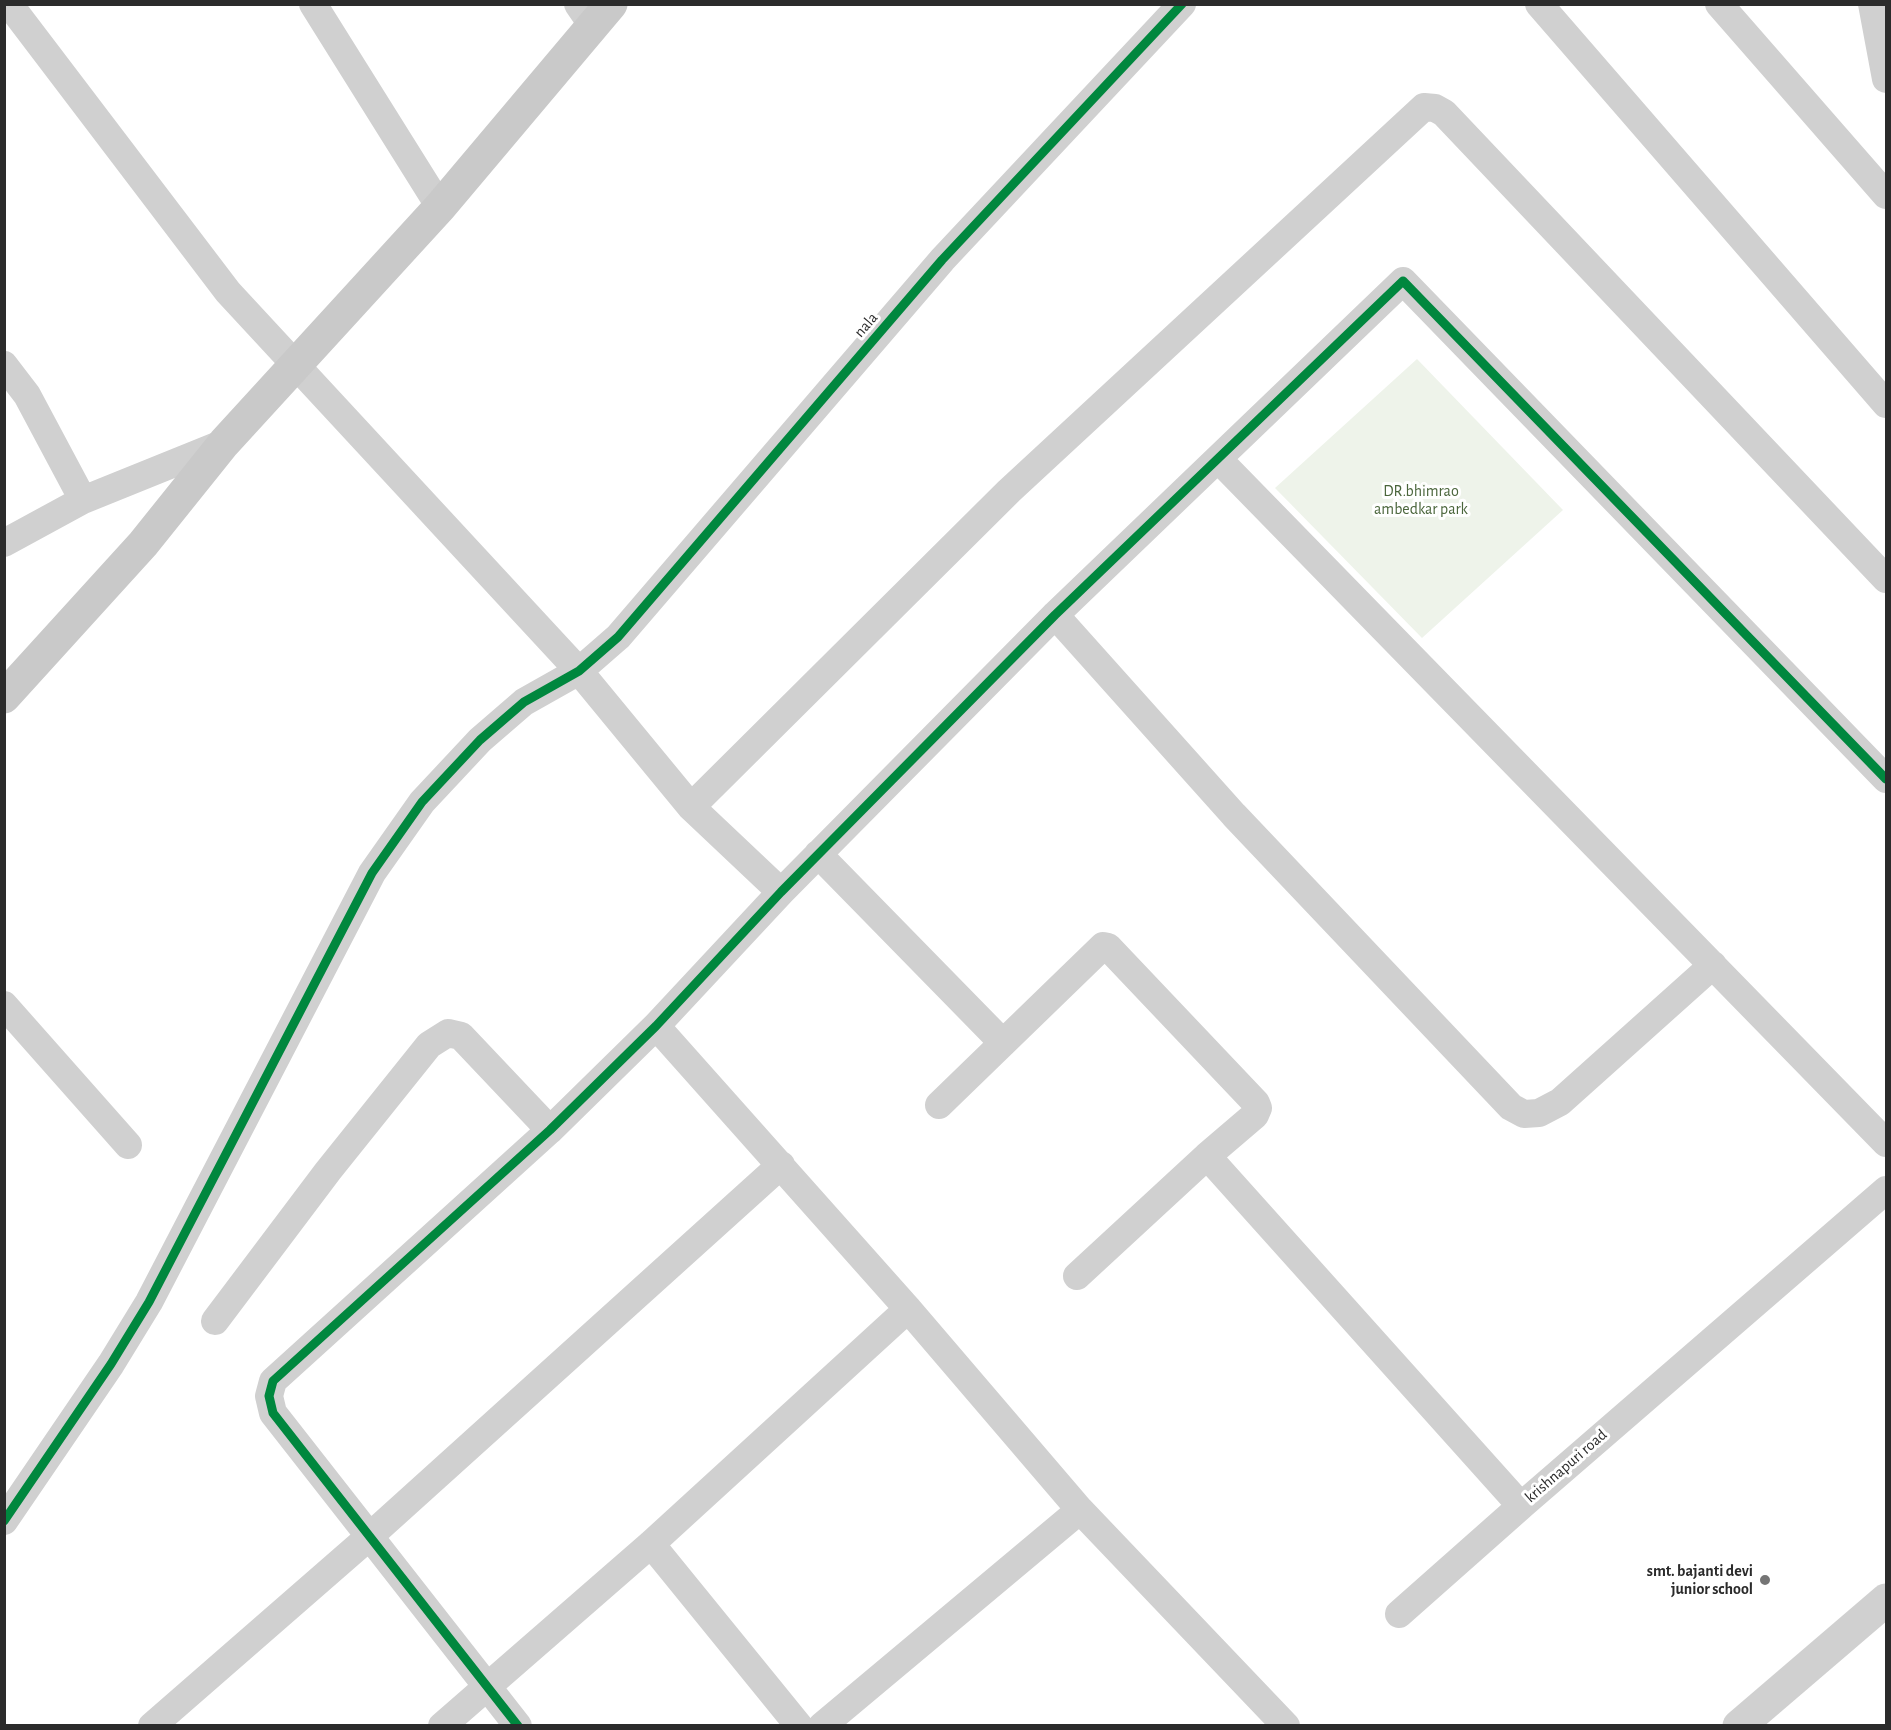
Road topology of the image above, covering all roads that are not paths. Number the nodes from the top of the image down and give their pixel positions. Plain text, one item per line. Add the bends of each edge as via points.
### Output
1 (9, 4) edge
2 (313, 4) edge
3 (1182, 4) edge
4 (1539, 4) edge
5 (1719, 4) edge
6 (1872, 4) edge
7 (594, 12) edge
8 (1887, 79) edge
9 (1887, 195) edge
10 (440, 207) junction
11 (4, 365) edge
12 (294, 365) junction
13 (1887, 404) edge
14 (224, 444) junction
15 (1220, 460) junction
16 (83, 500) junction
17 (4, 543) edge
18 (1887, 579) edge
19 (1055, 615) junction
20 (579, 671) junction
21 (4, 697) edge
22 (1887, 779) edge
23 (691, 807) junction
24 (818, 854) junction
25 (781, 892) junction
26 (1713, 966) junction
27 (4, 1005) edge
28 (656, 1026) junction
29 (1003, 1043) junction
30 (939, 1105) dead end
31 (550, 1130) junction
32 (1887, 1143) edge
33 (128, 1145) dead end
34 (1207, 1156) junction
35 (781, 1165) junction
36 (1887, 1190) edge
37 (1077, 1276) dead end
38 (908, 1309) junction
39 (215, 1321) dead end
40 (1521, 1506) junction
41 (1080, 1510) junction
42 (4, 1521) edge
43 (370, 1536) junction
44 (651, 1544) junction
45 (1887, 1600) edge
46 (1399, 1614) dead end
47 (487, 1687) junction
48 (1270, 1720) edge
49 (152, 1725) edge
50 (442, 1725) edge
51 (518, 1725) edge
52 (800, 1725) edge
53 (822, 1725) edge
54 (1739, 1725) edge

1 - 12 street via 228,292
2 - 10 street
3 - 20 street, nala via 942,260 625,628
4 - 13 street
5 - 9 street
6 - 8 street
7 - 10 main road
10 - 12 main road
11 - 16 street via 27,396
12 - 14 main road
12 - 20 street
14 - 16 street
14 - 21 main road via 143,544
15 - 19 street
15 - 22 street via 1403,281
15 - 26 street
16 - 17 street
18 - 23 street via 1444,113 1424,107 1009,490
19 - 24 street
19 - 26 street via 1250,832 1499,1095 1524,1114 1539,1113 1560,1102
20 - 23 street
20 - 42 street, nala via 524,702 480,740 422,802 372,873 149,1302
23 - 25 street
24 - 25 street
24 - 29 street
25 - 28 street
26 - 32 street
27 - 33 street
28 - 31 street
28 - 35 street
29 - 30 street
29 - 34 street via 1098,950 1108,947 1256,1103 1255,1116
31 - 39 street via 461,1036 448,1033 429,1045
31 - 43 street via 273,1381 269,1396 273,1413
34 - 37 street
34 - 40 street, krishnapuri road
35 - 38 street
35 - 43 street
36 - 40 street, krishnapuri road
38 - 41 street
38 - 44 street
40 - 46 street
41 - 48 street
41 - 53 street
43 - 47 street
43 - 49 street
44 - 47 street
44 - 52 street
45 - 54 street
47 - 50 street
47 - 51 street

